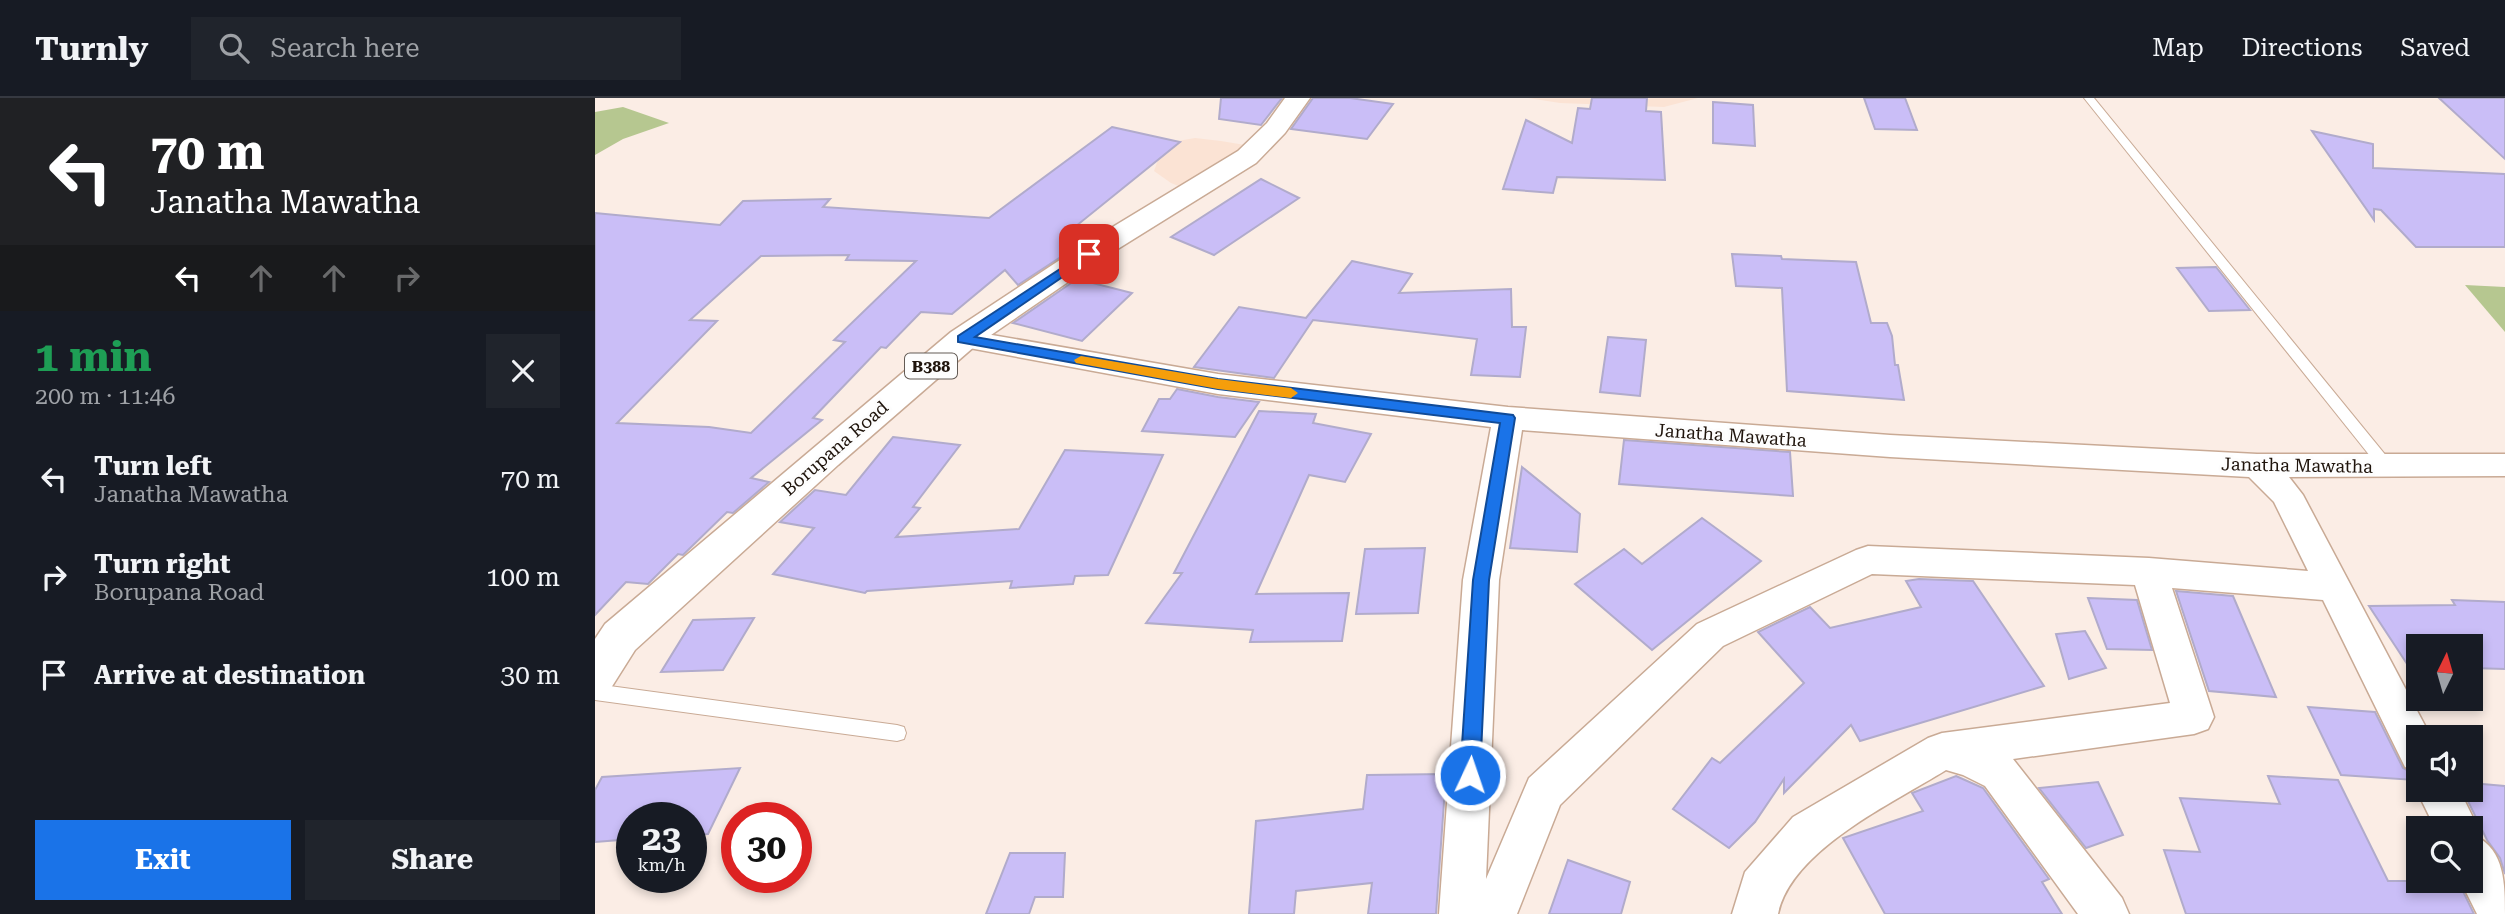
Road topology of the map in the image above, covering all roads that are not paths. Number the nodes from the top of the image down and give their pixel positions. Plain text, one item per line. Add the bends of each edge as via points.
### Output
1 (1298, 98) edge
2 (2089, 98) edge
3 (963, 339) junction
4 (1508, 418) junction
5 (2257, 466) junction
6 (2505, 466) edge
7 (2387, 467) junction
8 (2149, 572) junction
9 (2333, 587) junction
10 (608, 637) edge
11 (595, 675) edge
12 (595, 692) edge
13 (2406, 729) edge
14 (897, 733) dead end
15 (1942, 751) junction
16 (2483, 879) edge
17 (1462, 914) edge
18 (1494, 914) edge
19 (1755, 914) edge
20 (2106, 914) edge
21 (2501, 914) edge

1 - 3 main road, Borupana Road / B388 via 1247,157 1089,254
2 - 7 lane
3 - 4 street, Janatha Mawatha via 1218,384
3 - 10 main road, Borupana Road / B388
4 - 5 street, Janatha Mawatha via 1890,446
4 - 17 street via 1481,580
5 - 7 street, Janatha Mawatha
5 - 9 street via 2287,495
6 - 7 street, Janatha Mawatha
8 - 9 street
8 - 15 street via 2194,717
8 - 18 street via 1868,560 1710,635 1544,792
9 - 13 street
10 - 11 main road, Borupana Road / B388
12 - 14 lane
15 - 19 street via 1808,831 1761,887
15 - 20 street via 1970,758 1999,773
16 - 21 street

